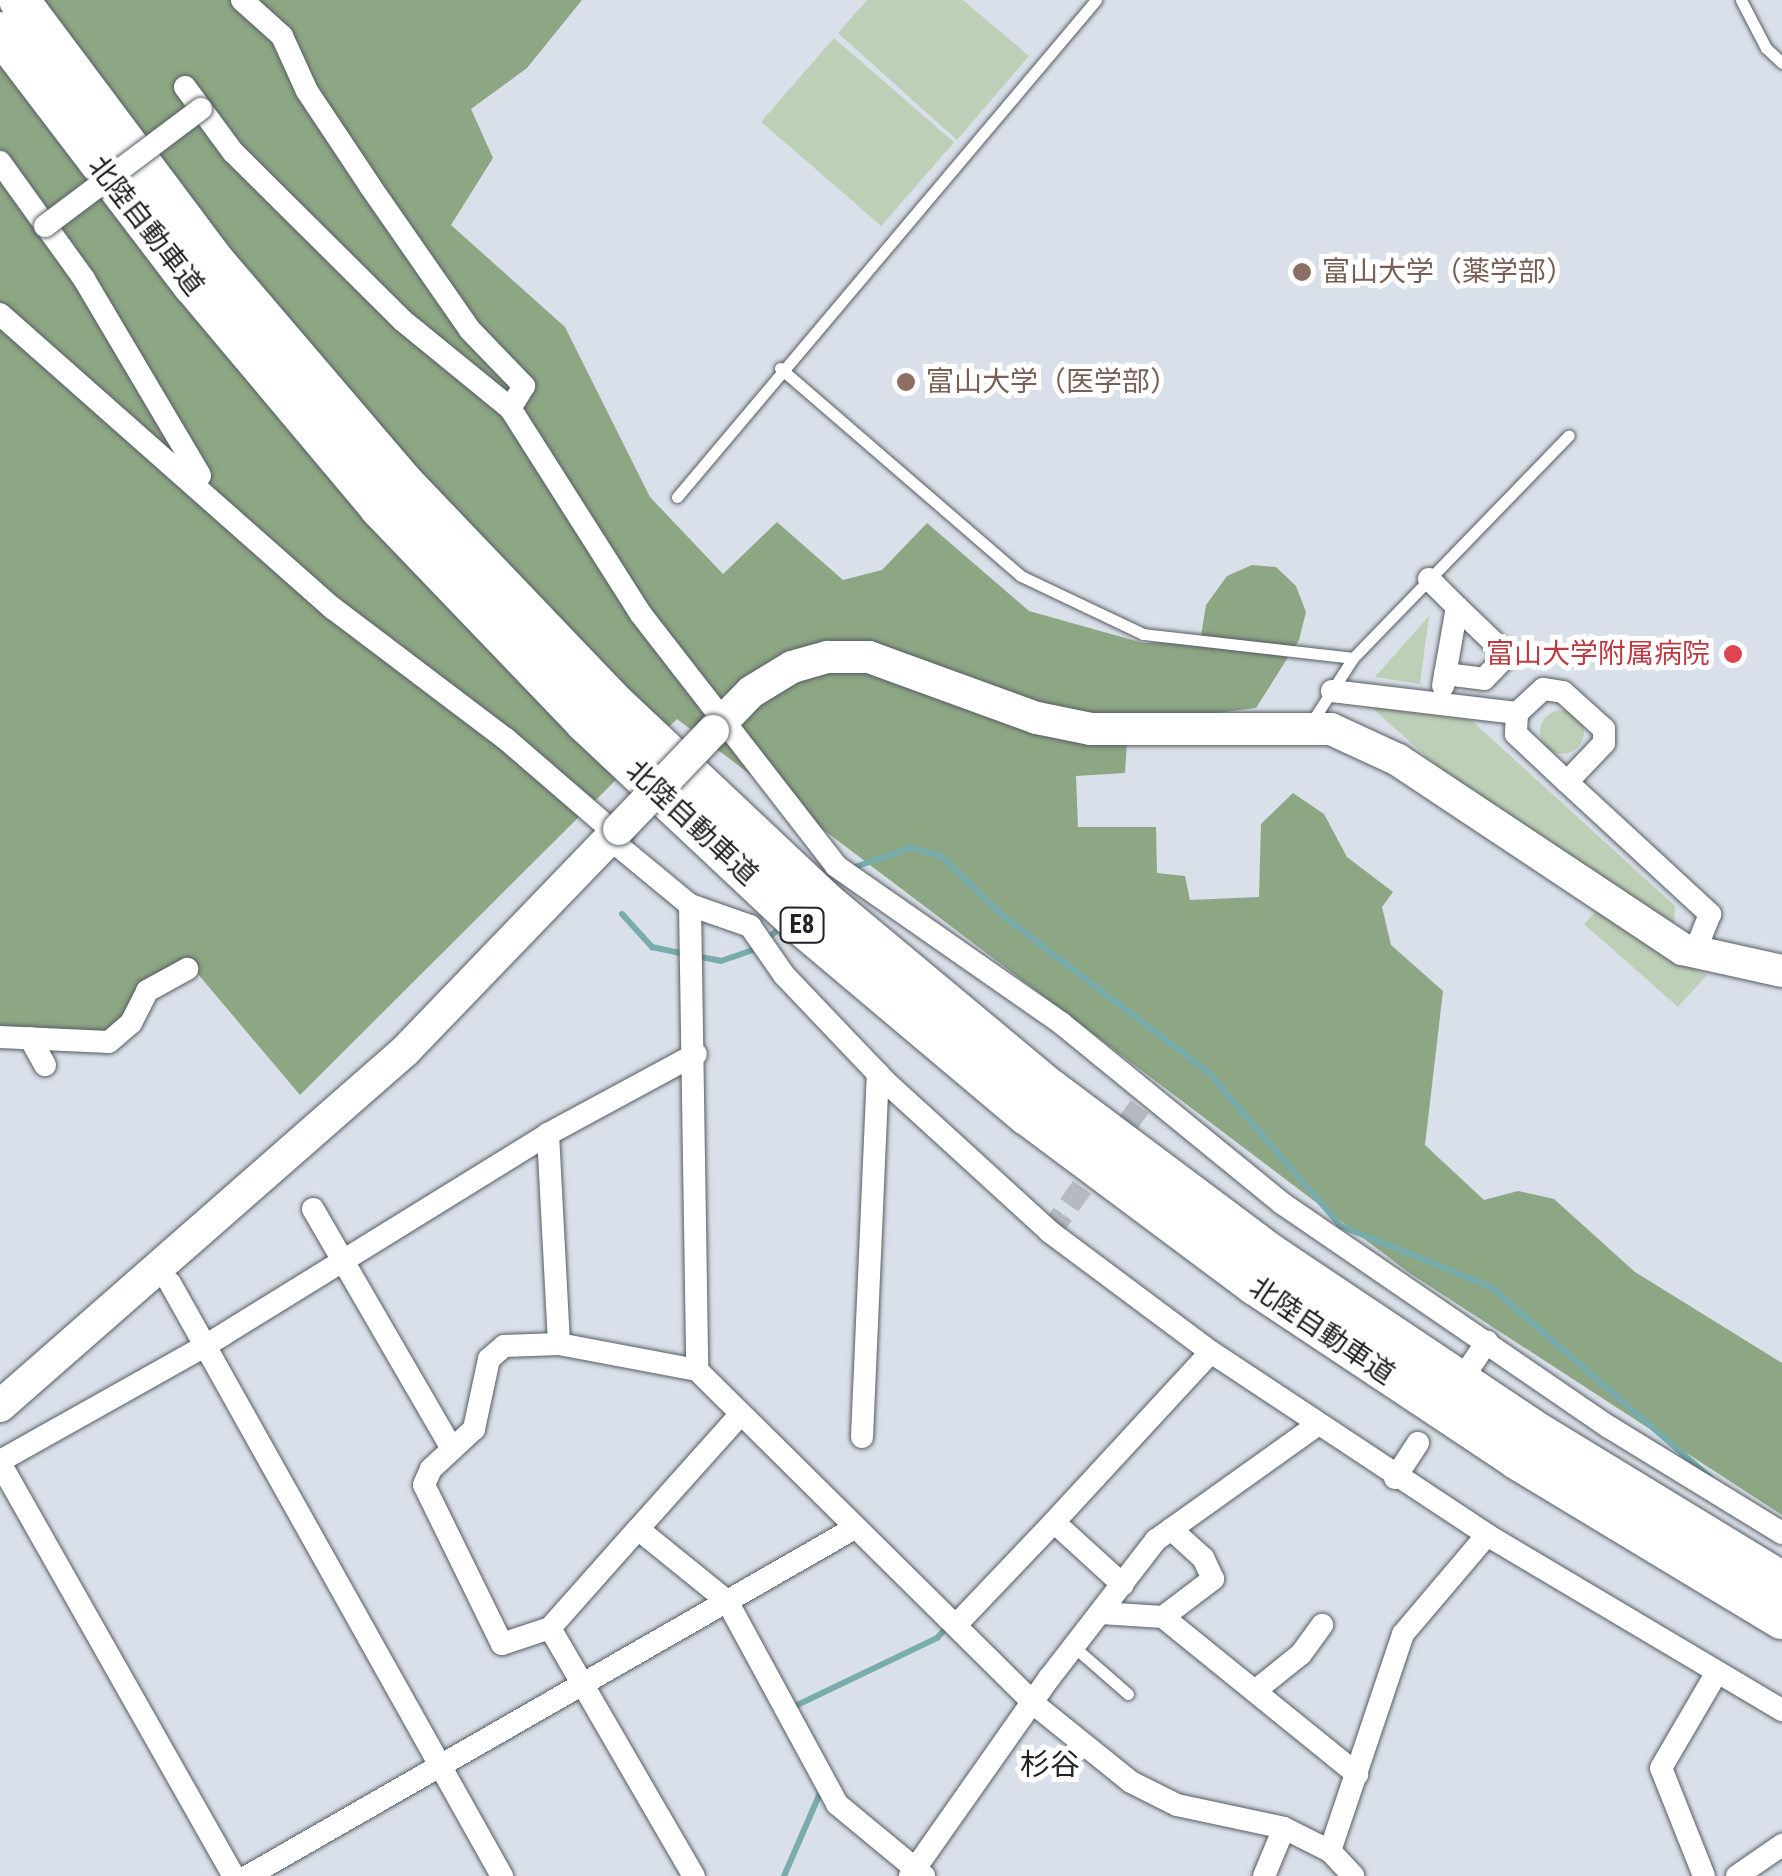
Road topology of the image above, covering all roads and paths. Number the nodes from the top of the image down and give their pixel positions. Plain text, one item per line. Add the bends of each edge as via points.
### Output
1 (19, 0) edge
2 (242, 0) edge
3 (1096, 0) edge
4 (1740, 0) edge
5 (0, 32) edge
6 (1782, 64) edge
7 (184, 86) dead end
8 (201, 109) junction
9 (0, 162) edge
10 (45, 226) junction
11 (0, 314) edge
12 (780, 368) junction
13 (510, 408) junction
14 (1569, 436) dead end
15 (200, 475) dead end
16 (677, 497) dead end
17 (1430, 579) junction
18 (1456, 607) junction
19 (1353, 658) junction
20 (1445, 674) junction
21 (1332, 691) junction
22 (1440, 704) junction
23 (1517, 713) junction
24 (719, 726) junction
25 (1309, 727) junction
26 (1568, 782) junction
27 (615, 834) junction
28 (690, 905) junction
29 (804, 954) dead end
30 (1694, 954) junction
31 (187, 968) dead end
32 (1782, 971) edge
33 (784, 976) junction
34 (0, 1038) edge
35 (30, 1038) junction
36 (696, 1054) junction
37 (45, 1066) dead end
38 (878, 1073) junction
39 (548, 1134) junction
40 (313, 1209) dead end
41 (342, 1262) junction
42 (170, 1283) dead end
43 (1487, 1342) junction
44 (558, 1344) junction
45 (205, 1346) junction
46 (1211, 1352) junction
47 (1472, 1364) dead end
48 (697, 1370) junction
49 (0, 1406) edge
50 (738, 1417) junction
51 (1317, 1425) junction
52 (862, 1438) dead end
53 (1418, 1442) dead end
54 (452, 1449) junction
55 (0, 1462) edge
56 (1395, 1478) junction
57 (1054, 1522) junction
58 (638, 1529) junction
59 (853, 1529) junction
60 (1171, 1530) junction
61 (1782, 1532) edge
62 (1486, 1535) junction
63 (1782, 1582) edge
64 (1123, 1585) junction
65 (727, 1601) junction
66 (1101, 1614) junction
67 (1164, 1616) junction
68 (1782, 1619) edge
69 (1322, 1625) dead end
70 (956, 1626) junction
71 (550, 1628) junction
72 (1073, 1646) junction
73 (1716, 1672) junction
74 (585, 1683) junction
75 (1255, 1691) junction
76 (1128, 1694) dead end
77 (1034, 1704) junction
78 (1782, 1710) edge
79 (440, 1766) junction
80 (1357, 1774) junction
81 (1284, 1828) junction
82 (1782, 1845) edge
83 (1330, 1851) junction
84 (917, 1874) edge
85 (234, 1876) edge
86 (248, 1876) edge
87 (502, 1876) edge
88 (694, 1876) edge
89 (1264, 1876) edge
90 (1352, 1876) edge
91 (1704, 1876) edge
92 (1737, 1876) edge

1 - 63 highway, 北陸自動車道 / E8 via 216,263 402,480 610,699 824,901 1050,1090 1272,1255 1530,1428
2 - 13 street via 282,36 308,92 370,186 470,330 524,386
3 - 12 lane
4 - 6 lane
5 - 68 highway, 北陸自動車道 / E8 via 192,284 380,508 585,722 801,925 1028,1116 1255,1285 1518,1460
7 - 8 street
8 - 10 street, bridge
8 - 13 street via 233,152 402,320
9 - 10 street
10 - 15 street
11 - 27 street via 334,609 506,739
12 - 16 lane
12 - 19 lane via 1020,576 1143,634
13 - 24 street
14 - 17 lane
17 - 18 street
17 - 19 lane
18 - 20 street
18 - 20 street via 1507,655 1484,679
19 - 21 lane
20 - 22 street
21 - 22 street
21 - 25 lane
22 - 23 street
23 - 26 street via 1516,734
23 - 26 street via 1543,689 1563,692 1604,729 1604,743
24 - 25 street via 751,692 792,668 828,658 870,658 1037,718 1091,729
24 - 27 street, bridge
24 - 43 street via 862,892 1136,1079 1283,1204
25 - 30 street via 1351,734 1398,760
26 - 30 street via 1710,914
27 - 28 street
27 - 49 street via 405,1050
28 - 33 street via 750,926
28 - 36 street
29 - 33 street
30 - 32 street
31 - 35 street via 148,991 131,1023 108,1042
33 - 38 street
34 - 35 street
35 - 37 street
36 - 39 street
36 - 48 street
38 - 46 street via 1050,1232
38 - 52 street
39 - 41 street
39 - 44 street
40 - 41 street
41 - 45 street
41 - 54 street
42 - 45 street
43 - 47 street
43 - 61 street via 1609,1427
44 - 48 street
44 - 54 street via 504,1346 489,1360 474,1429
45 - 55 street
45 - 79 street
46 - 51 street
46 - 57 street
48 - 50 street
50 - 58 street
50 - 59 street
51 - 56 street
51 - 60 street
53 - 56 street
54 - 71 street via 424,1486 502,1644
55 - 85 street
56 - 62 street
57 - 64 street
57 - 70 street
58 - 65 street
58 - 71 street
59 - 65 street
59 - 70 street
60 - 64 street
60 - 67 street via 1203,1558 1213,1579
62 - 73 street
62 - 80 street via 1403,1634
64 - 66 street
65 - 74 street
65 - 84 street via 837,1804
66 - 67 street
66 - 72 street
67 - 75 street
69 - 75 street via 1301,1654
70 - 77 street
71 - 74 street
72 - 76 lane
72 - 77 street
73 - 78 street
73 - 91 street via 1662,1768
74 - 79 street
74 - 88 street
75 - 80 street
77 - 81 street via 1132,1782 1177,1805
77 - 84 street
79 - 86 street
79 - 87 street
80 - 83 street
81 - 83 street
81 - 89 street
82 - 92 street
83 - 90 street

